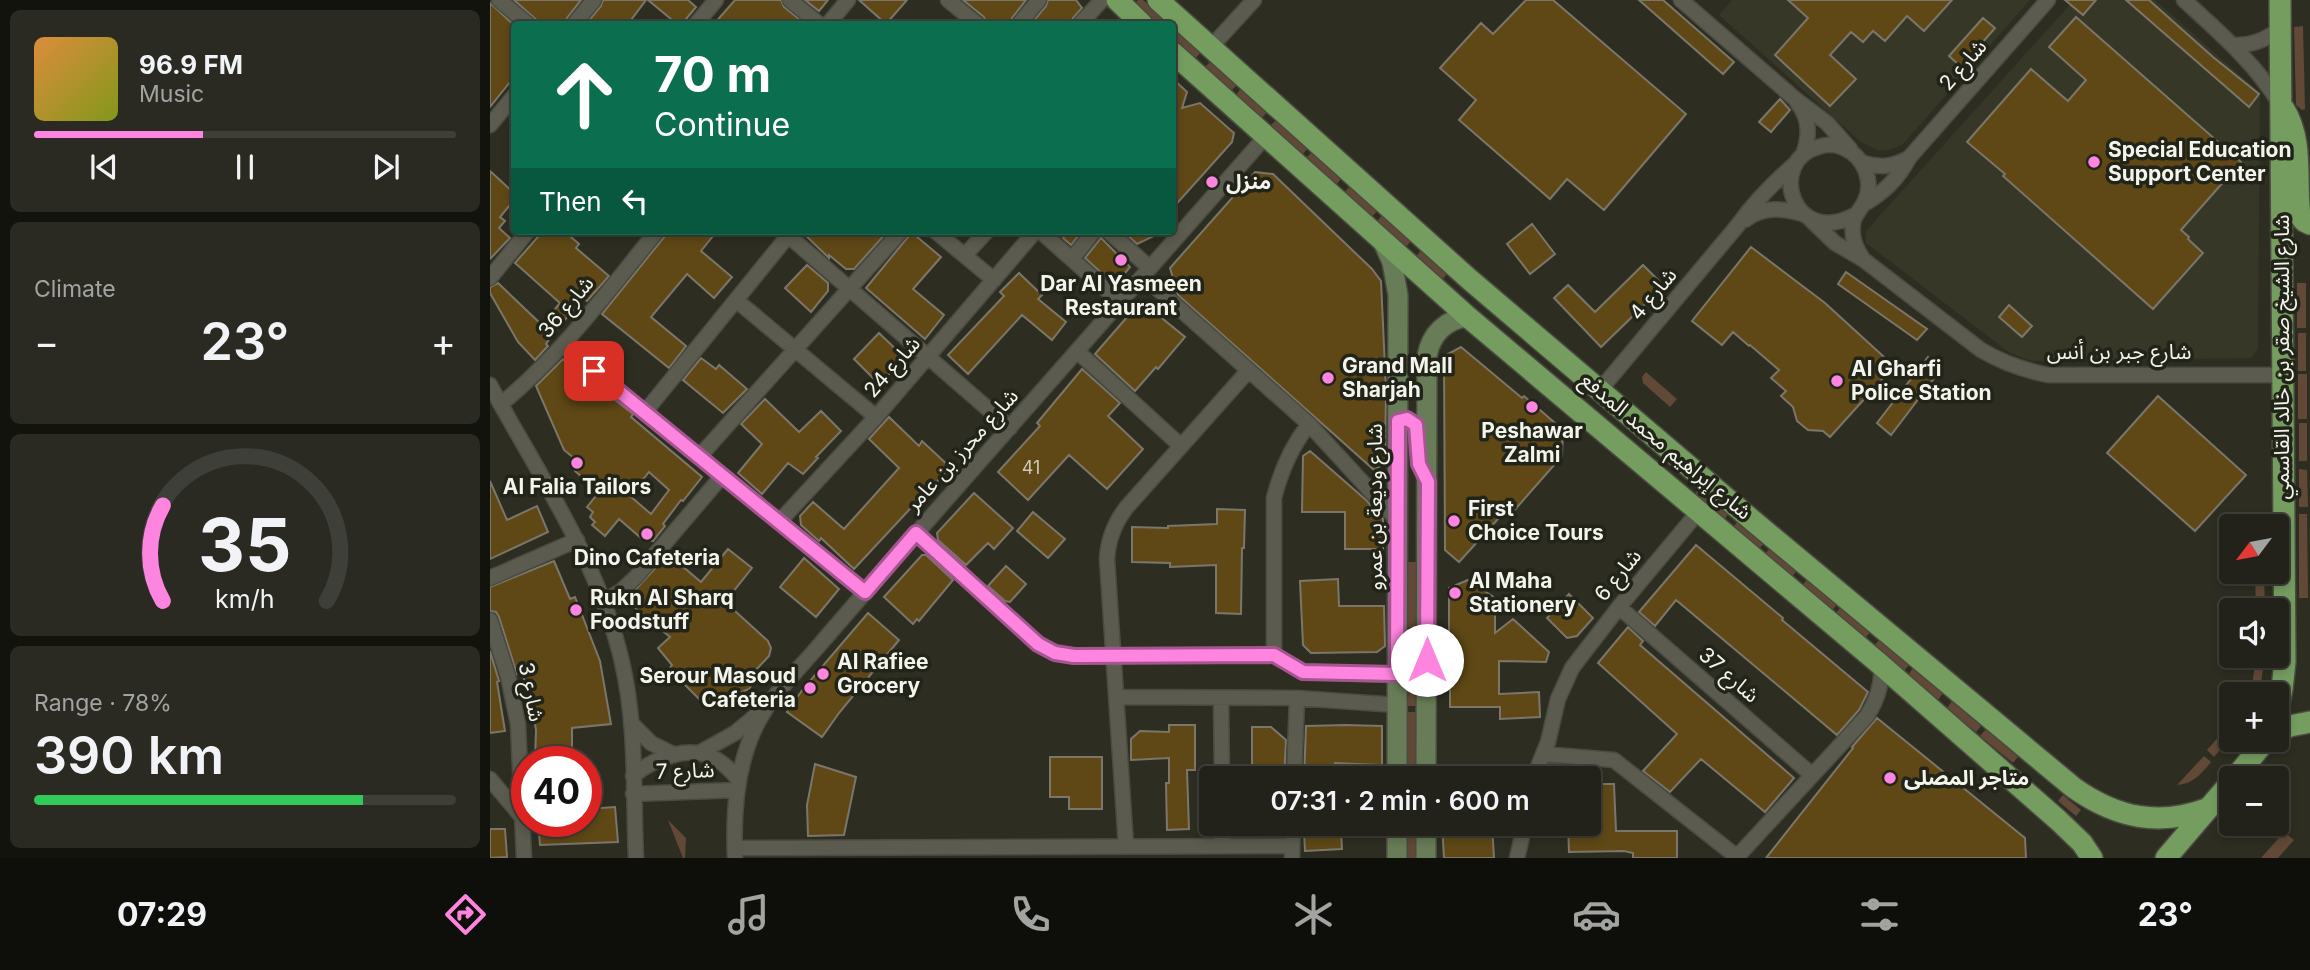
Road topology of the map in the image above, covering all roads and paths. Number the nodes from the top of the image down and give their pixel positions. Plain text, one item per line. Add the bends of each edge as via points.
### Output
1 (499, 0) edge
2 (594, 0) edge
3 (716, 0) edge
4 (790, 0) edge
5 (848, 0) edge
6 (948, 0) edge
7 (1039, 0) edge
8 (1102, 0) edge
9 (1116, 0) edge
10 (1158, 0) edge
11 (1254, 0) edge
12 (1681, 0) edge
13 (2048, 0) edge
14 (2184, 0) edge
15 (2280, 0) edge
16 (524, 21) edge
17 (576, 21) edge
18 (698, 21) edge
19 (815, 21) edge
20 (830, 21) edge
21 (967, 21) edge
22 (1022, 21) edge
23 (1083, 21) edge
24 (1139, 21) edge
25 (2280, 29) junction
26 (2233, 45) junction
27 (1211, 47) junction
28 (1176, 56) edge
29 (1794, 98) junction
30 (511, 100) edge
31 (2281, 104) junction
32 (490, 125) edge
33 (1266, 136) junction
34 (1858, 158) junction
35 (1909, 158) junction
36 (1800, 159) junction
37 (1860, 209) junction
38 (1807, 217) junction
39 (2310, 224) edge
40 (1738, 225) junction
41 (525, 235) edge
42 (654, 235) edge
43 (786, 235) edge
44 (790, 235) edge
45 (898, 235) edge
46 (940, 235) edge
47 (983, 235) edge
48 (1034, 235) edge
49 (1039, 235) edge
50 (1091, 235) edge
51 (1112, 235) edge
52 (1381, 239) junction
53 (965, 255) junction
54 (1072, 259) junction
55 (1864, 260) junction
56 (1146, 272) junction
57 (490, 278) edge
58 (994, 279) junction
59 (851, 290) junction
60 (1111, 294) dead end
61 (736, 300) junction
62 (1468, 317) junction
63 (562, 345) junction
64 (796, 350) junction
65 (1079, 352) junction
66 (928, 357) junction
67 (1249, 370) junction
68 (2283, 375) junction
69 (490, 385) edge
70 (1600, 390) junction
71 (500, 404) junction
72 (645, 412) junction
73 (876, 417) junction
74 (1398, 421) junction
75 (1309, 424) junction
76 (1598, 425) junction
77 (1010, 428) junction
78 (1181, 446) junction
79 (699, 457) junction
80 (1690, 467) junction
81 (722, 476) junction
82 (1428, 482) junction
83 (1699, 511) junction
84 (1398, 521) junction
85 (779, 522) junction
86 (916, 533) junction
87 (577, 540) junction
88 (490, 578) edge
89 (865, 592) junction
90 (603, 602) junction
91 (1619, 607) junction
92 (490, 621) edge
93 (1274, 655) junction
94 (1114, 657) junction
95 (1881, 665) junction
96 (1397, 674) junction
97 (2282, 682) edge
98 (1116, 697) junction
99 (1221, 698) junction
100 (1297, 698) junction
101 (768, 705) junction
102 (1398, 705) junction
103 (2310, 722) edge
104 (631, 723) junction
105 (2289, 726) edge
106 (519, 746) edge
107 (2256, 752) edge
108 (699, 753) junction
109 (1544, 754) junction
110 (675, 755) junction
111 (1222, 766) edge
112 (1294, 766) edge
113 (1397, 766) edge
114 (1426, 766) edge
115 (1539, 766) edge
116 (2244, 766) edge
117 (1812, 775) junction
118 (633, 776) junction
119 (490, 779) edge
120 (738, 785) junction
121 (633, 793) junction
122 (2219, 796) edge
123 (511, 804) edge
124 (2209, 808) junction
125 (1223, 836) edge
126 (1397, 836) edge
127 (1426, 836) edge
128 (1522, 836) edge
129 (522, 837) edge
130 (1126, 846) junction
131 (1223, 846) junction
132 (1292, 852) edge
133 (735, 853) edge
134 (1036, 853) edge
135 (1737, 857) edge
136 (524, 858) edge
137 (636, 858) edge
138 (1397, 858) edge
139 (1426, 858) edge
140 (1517, 858) edge
141 (2092, 858) edge
142 (2166, 858) edge

1 - 16 street
2 - 17 street
3 - 18 street
4 - 19 street
5 - 20 street
6 - 21 street
7 - 22 street
8 - 23 street
9 - 24 main road
10 - 27 main road, شارع إبراهيم محمد المدفع
11 - 27 street
12 - 29 street
13 - 35 street, شارع 2
14 - 26 street
15 - 25 main road, شارع الشيخ صقر بن خالد القاسمي
25 - 26 street via 2253,44
25 - 31 main road, شارع الشيخ صقر بن خالد القاسمي
26 - 31 street
27 - 70 main road, شارع إبراهيم محمد المدفع
28 - 33 main road, شارع إبراهيم محمد المدفع
29 - 34 street via 1826,123
29 - 36 street via 1808,125
30 - 32 street
31 - 39 main road via 2296,138 2300,216
31 - 68 main road, شارع الشيخ صقر بن خالد القاسمي
33 - 52 main road, شارع إبراهيم محمد المدفع
33 - 56 street, شارع محرز بن عامر
34 - 35 street via 1882,167
34 - 36 street via 1842,147 1828,145
34 - 37 street via 1868,177
35 - 37 street, شارع 2 via 1895,180
36 - 38 street via 1790,190
36 - 40 street, شارع 4 via 1764,192
37 - 38 street via 1841,222 1826,224
37 - 55 street via 1853,238
38 - 40 street, شارع 4 via 1786,209 1769,209
38 - 55 street, شارع جبر بن أنس via 1835,243
40 - 70 street, شارع 4
41 - 57 street
42 - 63 street, شارع 36
43 - 61 street
44 - 59 street
45 - 59 street
46 - 53 street
47 - 53 street
48 - 58 street, شارع 24
49 - 54 street
50 - 54 street
51 - 56 street
52 - 62 main road, شارع إبراهيم محمد المدفع
52 - 74 street, شارع وديعة بن عمرو via 1398,286
53 - 58 street
54 - 60 street
55 - 68 street, شارع جبر بن أنس via 1981,350 2024,371
56 - 65 street, شارع محرز بن عامر
56 - 67 street
58 - 66 street, شارع 24
59 - 64 street
59 - 66 street
61 - 64 street
61 - 72 street
62 - 76 main road, شارع إبراهيم محمد المدفع
62 - 82 street via 1446,324 1429,348
63 - 71 street, شارع 36
63 - 72 street
64 - 73 street
64 - 79 street
65 - 77 street, شارع محرز بن عامر
65 - 78 street
66 - 73 street, شارع 24
66 - 77 street
67 - 75 street
67 - 78 street
68 - 97 main road, شارع الشيخ صقر بن خالد القاسمي
69 - 71 street
70 - 80 main road, شارع إبراهيم محمد المدفع
71 - 87 street
72 - 79 street
73 - 85 street, شارع 24
74 - 82 street via 1407,419 1416,425 1419,464
74 - 84 street, شارع وديعة بن عمرو
75 - 84 street
75 - 93 street via 1287,457 1274,498
76 - 80 main road via 1620,432 1680,479 1690,475
76 - 83 main road, شارع إبراهيم محمد المدفع
77 - 86 street, شارع محرز بن عامر
78 - 94 street via 1126,508 1111,535 1107,559
79 - 81 street
80 - 124 main road, شارع إبراهيم محمد المدفع via 2086,796 2111,809 2155,819
81 - 85 street
81 - 90 street via 636,576
82 - 114 street
83 - 91 street, شارع 6
83 - 95 main road, شارع إبراهيم محمد المدفع
84 - 96 street, شارع وديعة بن عمرو
85 - 89 street
86 - 89 street, شارع محرز بن عامر
86 - 94 street via 1038,644 1065,655
87 - 88 street
87 - 90 street
89 - 101 street, شارع محرز بن عامر
90 - 104 street via 622,662
91 - 109 street, شارع 6 via 1572,667
91 - 117 street, شارع 37
92 - 106 street, شارع 3 via 509,676
93 - 94 street
93 - 96 street via 1303,672
94 - 98 street
95 - 117 street via 1873,706
95 - 141 main road, شارع إبراهيم محمد المدفع via 2070,831
96 - 102 street, شارع وديعة بن عمرو
98 - 99 street
98 - 130 street
99 - 100 street
99 - 111 street
100 - 102 street
100 - 112 street
101 - 108 street via 735,733
101 - 120 street, شارع محرز بن عامر via 749,741
102 - 113 street, شارع وديعة بن عمرو
103 - 105 main road
104 - 110 street via 651,743
104 - 118 street
107 - 116 main road
108 - 110 street
108 - 120 street via 721,762
109 - 115 street, شارع 6
109 - 135 street via 1614,760
110 - 118 street via 652,762
117 - 135 street
118 - 121 street
119 - 123 street
120 - 121 street, شارع 7
120 - 133 street, شارع محرز بن عامر
121 - 137 street
122 - 124 main road
124 - 142 main road
125 - 131 street
126 - 138 street
127 - 139 street
128 - 140 street
129 - 136 street, شارع 3
130 - 131 street
130 - 134 street
131 - 132 street
133 - 134 street

